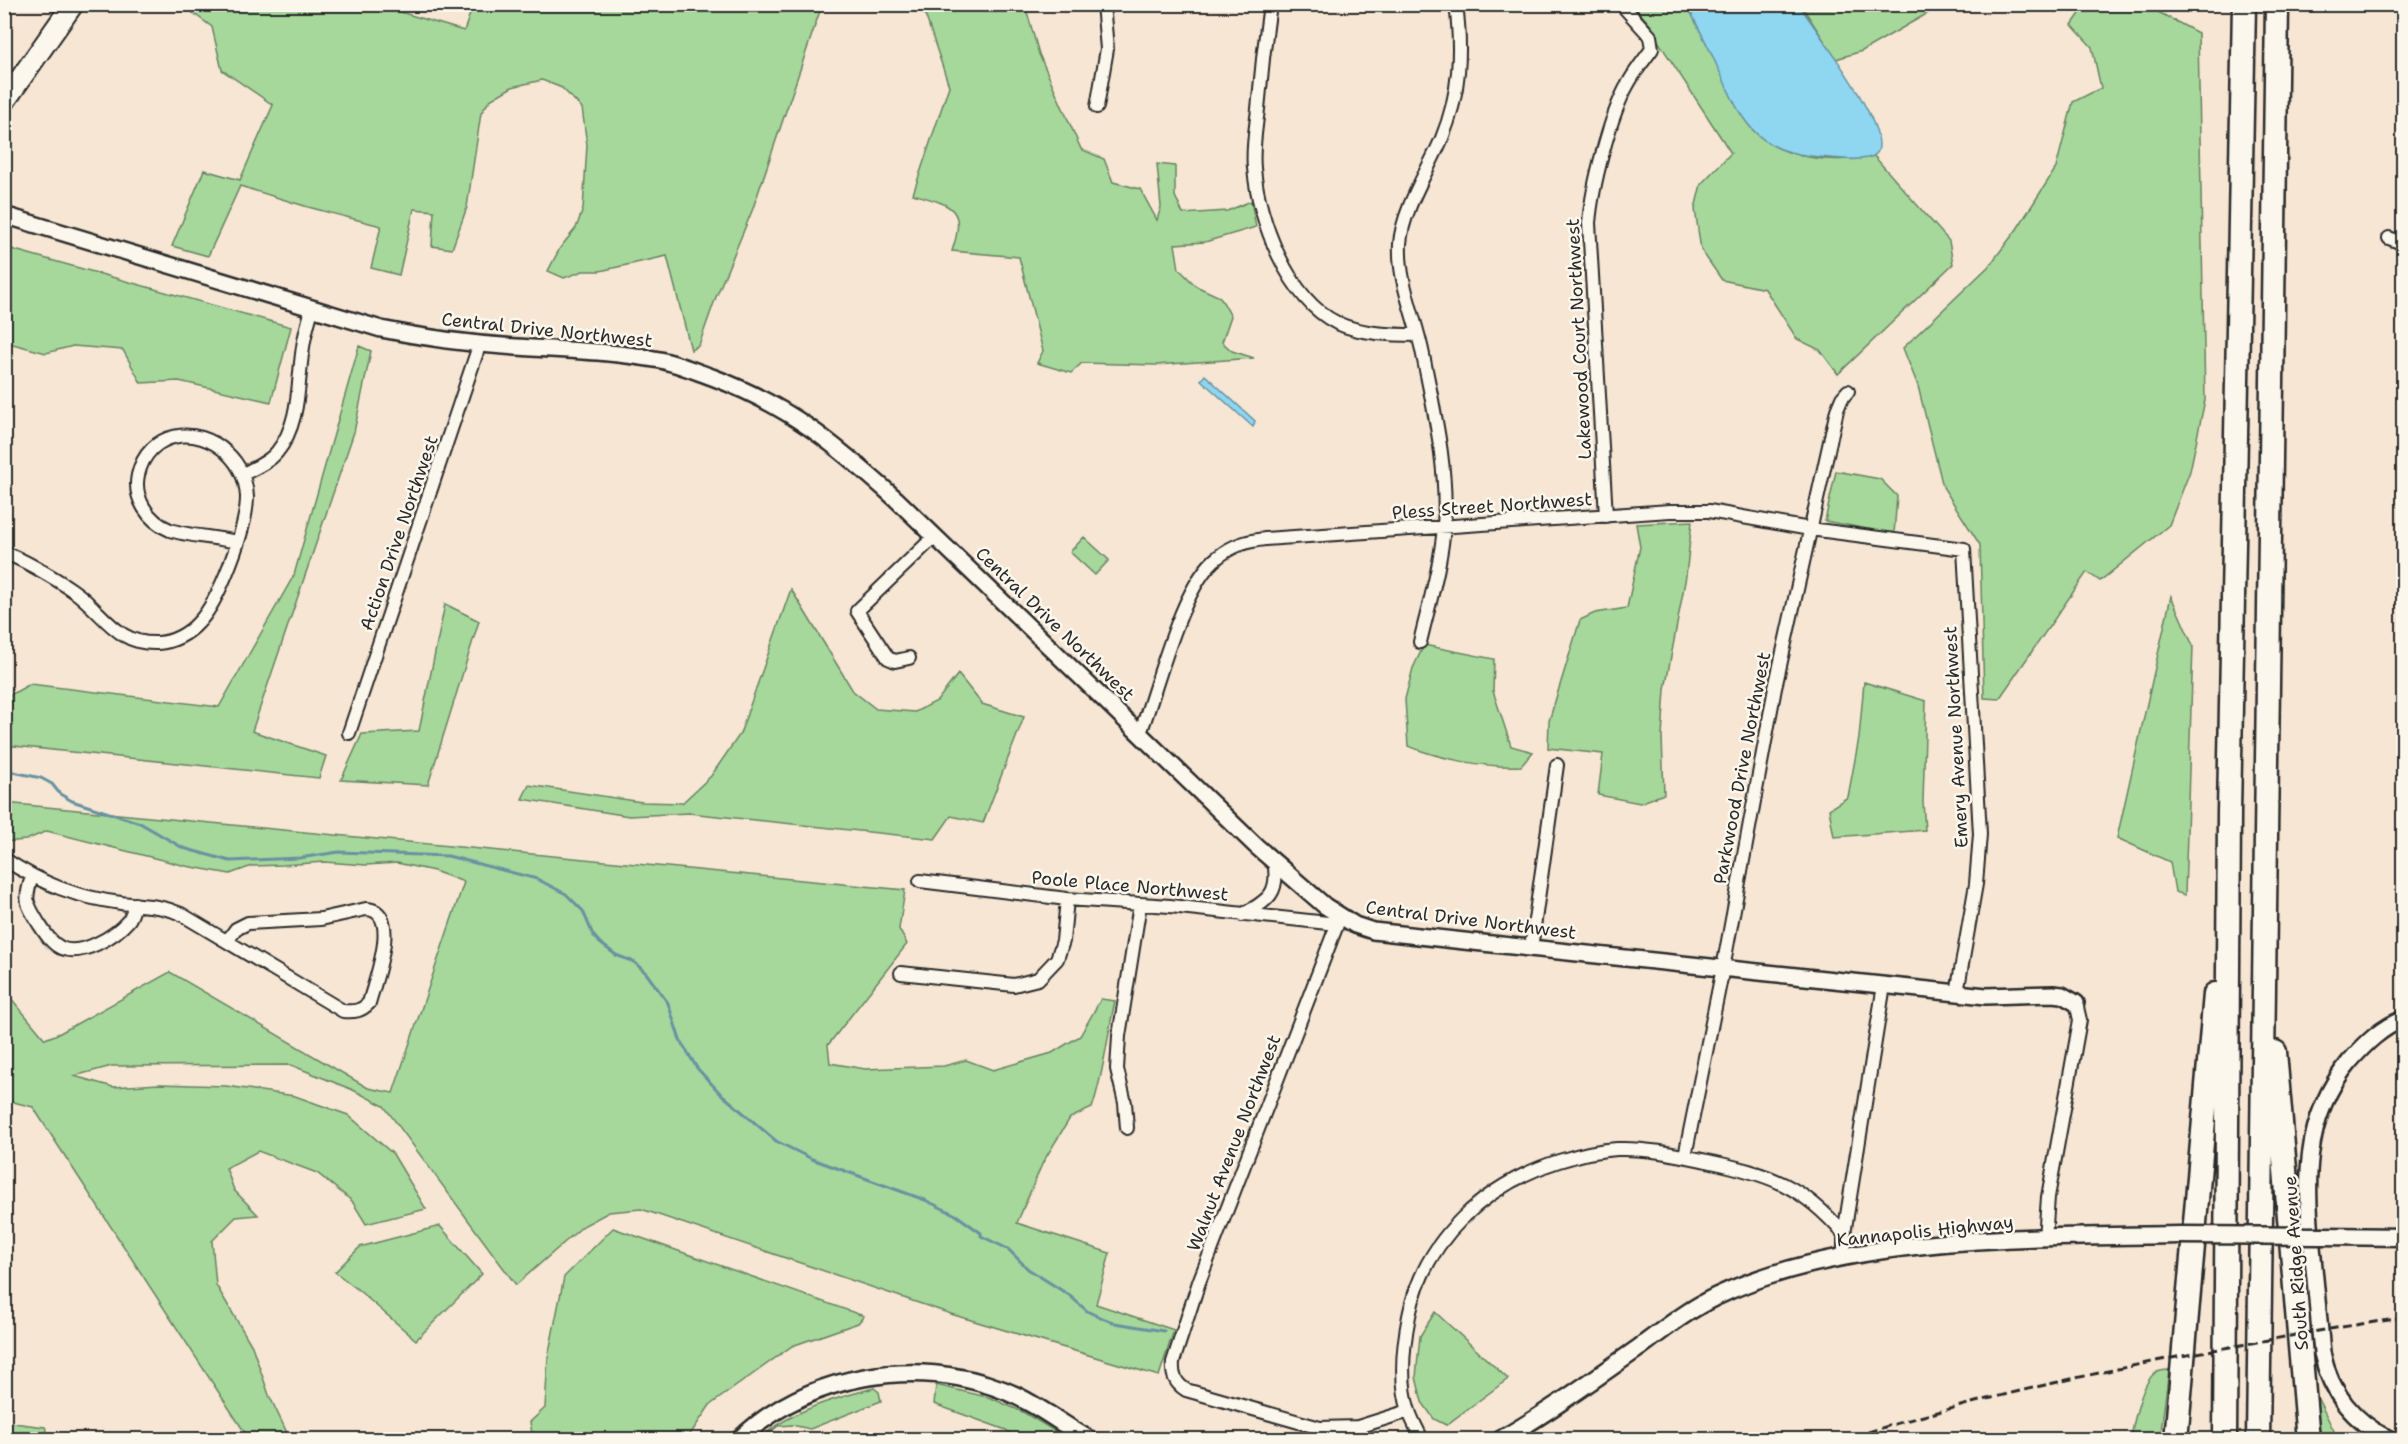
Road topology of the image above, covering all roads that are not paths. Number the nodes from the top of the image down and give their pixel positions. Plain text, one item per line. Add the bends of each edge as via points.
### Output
1 (73, 4) edge
2 (1103, 4) edge
3 (1270, 4) edge
4 (1456, 4) edge
5 (1620, 4) edge
6 (2244, 4) edge
7 (2277, 4) edge
8 (4, 102) edge
9 (1097, 107) dead end
10 (4, 215) edge
11 (2389, 238) dead end
12 (2403, 244) edge
13 (312, 309) junction
14 (1418, 335) junction
15 (480, 343) junction
16 (1848, 391) dead end
17 (243, 474) junction
18 (1606, 516) junction
19 (1444, 528) junction
20 (1810, 529) junction
21 (935, 536) junction
22 (237, 542) junction
23 (1964, 549) joint
24 (4, 553) edge
25 (1420, 642) dead end
26 (909, 658) dead end
27 (349, 733) dead end
28 (1140, 733) junction
29 (1557, 765) dead end
30 (2229, 813) junction
31 (4, 859) edge
32 (1274, 861) junction
33 (32, 877) junction
34 (920, 881) dead end
35 (1067, 899) junction
36 (135, 904) junction
37 (1140, 904) junction
38 (2263, 912) junction
39 (1242, 915) junction
40 (1339, 921) junction
41 (228, 940) junction
42 (1531, 948) junction
43 (1723, 968) junction
44 (901, 973) dead end
45 (1884, 986) junction
46 (1957, 993) junction
47 (2076, 1004) joint
48 (2403, 1018) edge
49 (1127, 1128) dead end
50 (1686, 1156) junction
51 (2403, 1237) edge
52 (2045, 1239) junction
53 (1843, 1245) junction
54 (1409, 1411) junction
55 (739, 1440) edge
56 (1090, 1440) edge
57 (1422, 1440) edge
58 (1500, 1440) edge
59 (2176, 1440) edge
60 (2225, 1440) edge
61 (2258, 1440) edge
62 (2308, 1440) edge
63 (2390, 1440) edge

1 - 8 main road
2 - 9 street via 1107,49
3 - 14 street via 1254,166 1260,202 1280,258 1306,298 1338,323 1365,331
4 - 14 street via 1459,73 1453,105 1403,227 1400,244 1402,271
5 - 18 street, Lakewood Court Northwest via 1650,36 1652,48 1618,106 1589,223
6 - 30 highway
7 - 38 highway
10 - 13 street, Central Drive Northwest
11 - 12 street
13 - 15 street, Central Drive Northwest via 419,337
13 - 17 street via 289,430 276,453
14 - 19 street via 1439,436
15 - 21 street, Central Drive Northwest via 661,361 734,386 787,412 838,447
15 - 27 street, Action Drive Northwest
16 - 20 street, Parkwood Drive Northwest via 1837,411
17 - 22 street via 247,498
17 - 22 street via 234,459 216,444 178,434 158,444 147,456 137,484 143,508 157,523 170,530
18 - 19 street, Pless Street Northwest
18 - 20 street, Pless Street Northwest via 1709,511
19 - 25 street
19 - 28 street, Pless Street Northwest via 1265,538 1244,542 1219,556 1198,579 1187,600
20 - 23 street, Pless Street Northwest
20 - 43 street, Parkwood Drive Northwest via 1774,688
21 - 26 street via 857,611 888,658
21 - 28 street, Central Drive Northwest
22 - 24 street via 225,576 199,623 182,636 156,643 122,635 79,595
23 - 46 street, Emery Avenue Northwest via 1980,834 1976,884
28 - 32 street, Central Drive Northwest
29 - 42 street
30 - 59 highway
30 - 60 highway
31 - 33 street
32 - 39 street via 1277,876 1273,893
32 - 40 street, Central Drive Northwest
33 - 36 street via 86,897
33 - 36 street via 26,897 28,908 51,940 67,950 88,947 118,931 130,919
34 - 35 street, Poole Place Northwest
35 - 37 street, Poole Place Northwest
35 - 44 street via 1057,959 1038,979 1014,985
36 - 41 street via 167,908
37 - 39 street, Poole Place Northwest
37 - 49 street via 1117,1069
38 - 61 highway
38 - 62 highway
39 - 40 street, Poole Place Northwest
40 - 42 street, Central Drive Northwest via 1373,930
40 - 54 street, Walnut Avenue Northwest via 1198,1282 1172,1372 1186,1390 1320,1428 1358,1427
41 - 41 street via 344,1011 354,1012 369,1002 386,938 379,915 366,909 321,919 248,923 236,929
42 - 43 street, Central Drive Northwest
43 - 45 street, Central Drive Northwest
43 - 50 street, Parkwood Drive Northwest
45 - 46 street, Central Drive Northwest
45 - 53 street
46 - 47 street, Central Drive Northwest via 2053,994
47 - 52 street via 2080,1020 2047,1205
48 - 63 street, South Ridge Avenue via 2361,1049 2334,1085 2319,1113 2308,1173 2308,1209 2326,1372 2346,1407
50 - 53 street via 1769,1177 1816,1205
50 - 54 street via 1634,1149 1580,1155 1508,1182 1458,1222 1444,1237 1412,1297 1403,1369
51 - 52 main road, Kannapolis Highway, bridge via 2180,1235
52 - 53 main road, Kannapolis Highway
53 - 58 main road, Kannapolis Highway via 1715,1297
54 - 57 street
55 - 56 main road via 767,1417 809,1393 851,1379 906,1373 985,1383 1026,1400

